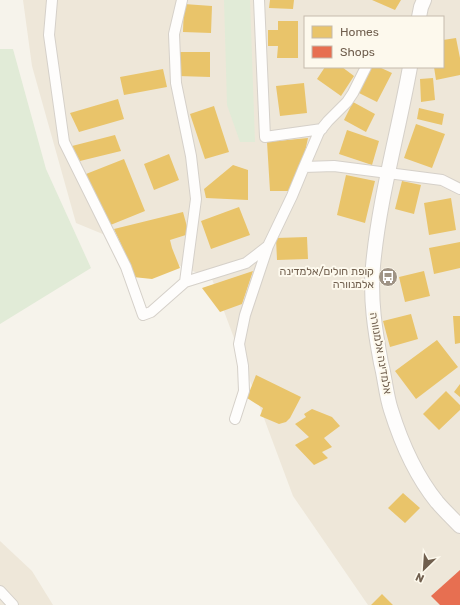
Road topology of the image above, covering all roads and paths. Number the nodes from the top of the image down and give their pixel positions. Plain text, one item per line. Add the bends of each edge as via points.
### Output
1 (52, 0) edge
2 (182, 0) edge
3 (260, 0) edge
4 (424, 0) edge
5 (419, 16) edge
6 (366, 68) edge
7 (410, 68) edge
8 (322, 128) junction
9 (304, 167) junction
10 (387, 173) junction
11 (460, 189) edge
12 (268, 246) junction
13 (185, 282) junction
14 (235, 419) dead end
15 (460, 526) edge
16 (0, 591) edge
17 (12, 605) edge

1 - 13 street via 49,35 64,142 126,267 143,315 151,312
2 - 13 street via 174,34 176,83 191,156 196,199
3 - 8 street via 265,137
4 - 5 street
6 - 8 street via 347,102
7 - 10 street, אלמדינה אלמנוורה
8 - 9 street
9 - 10 street via 334,166
9 - 12 street
10 - 11 street via 442,180
10 - 15 street, אלמדינה אלמנוורה via 372,268 372,309 390,409 421,479 437,502
12 - 13 street via 246,262
12 - 14 street via 245,314 240,344 244,391
16 - 17 street

